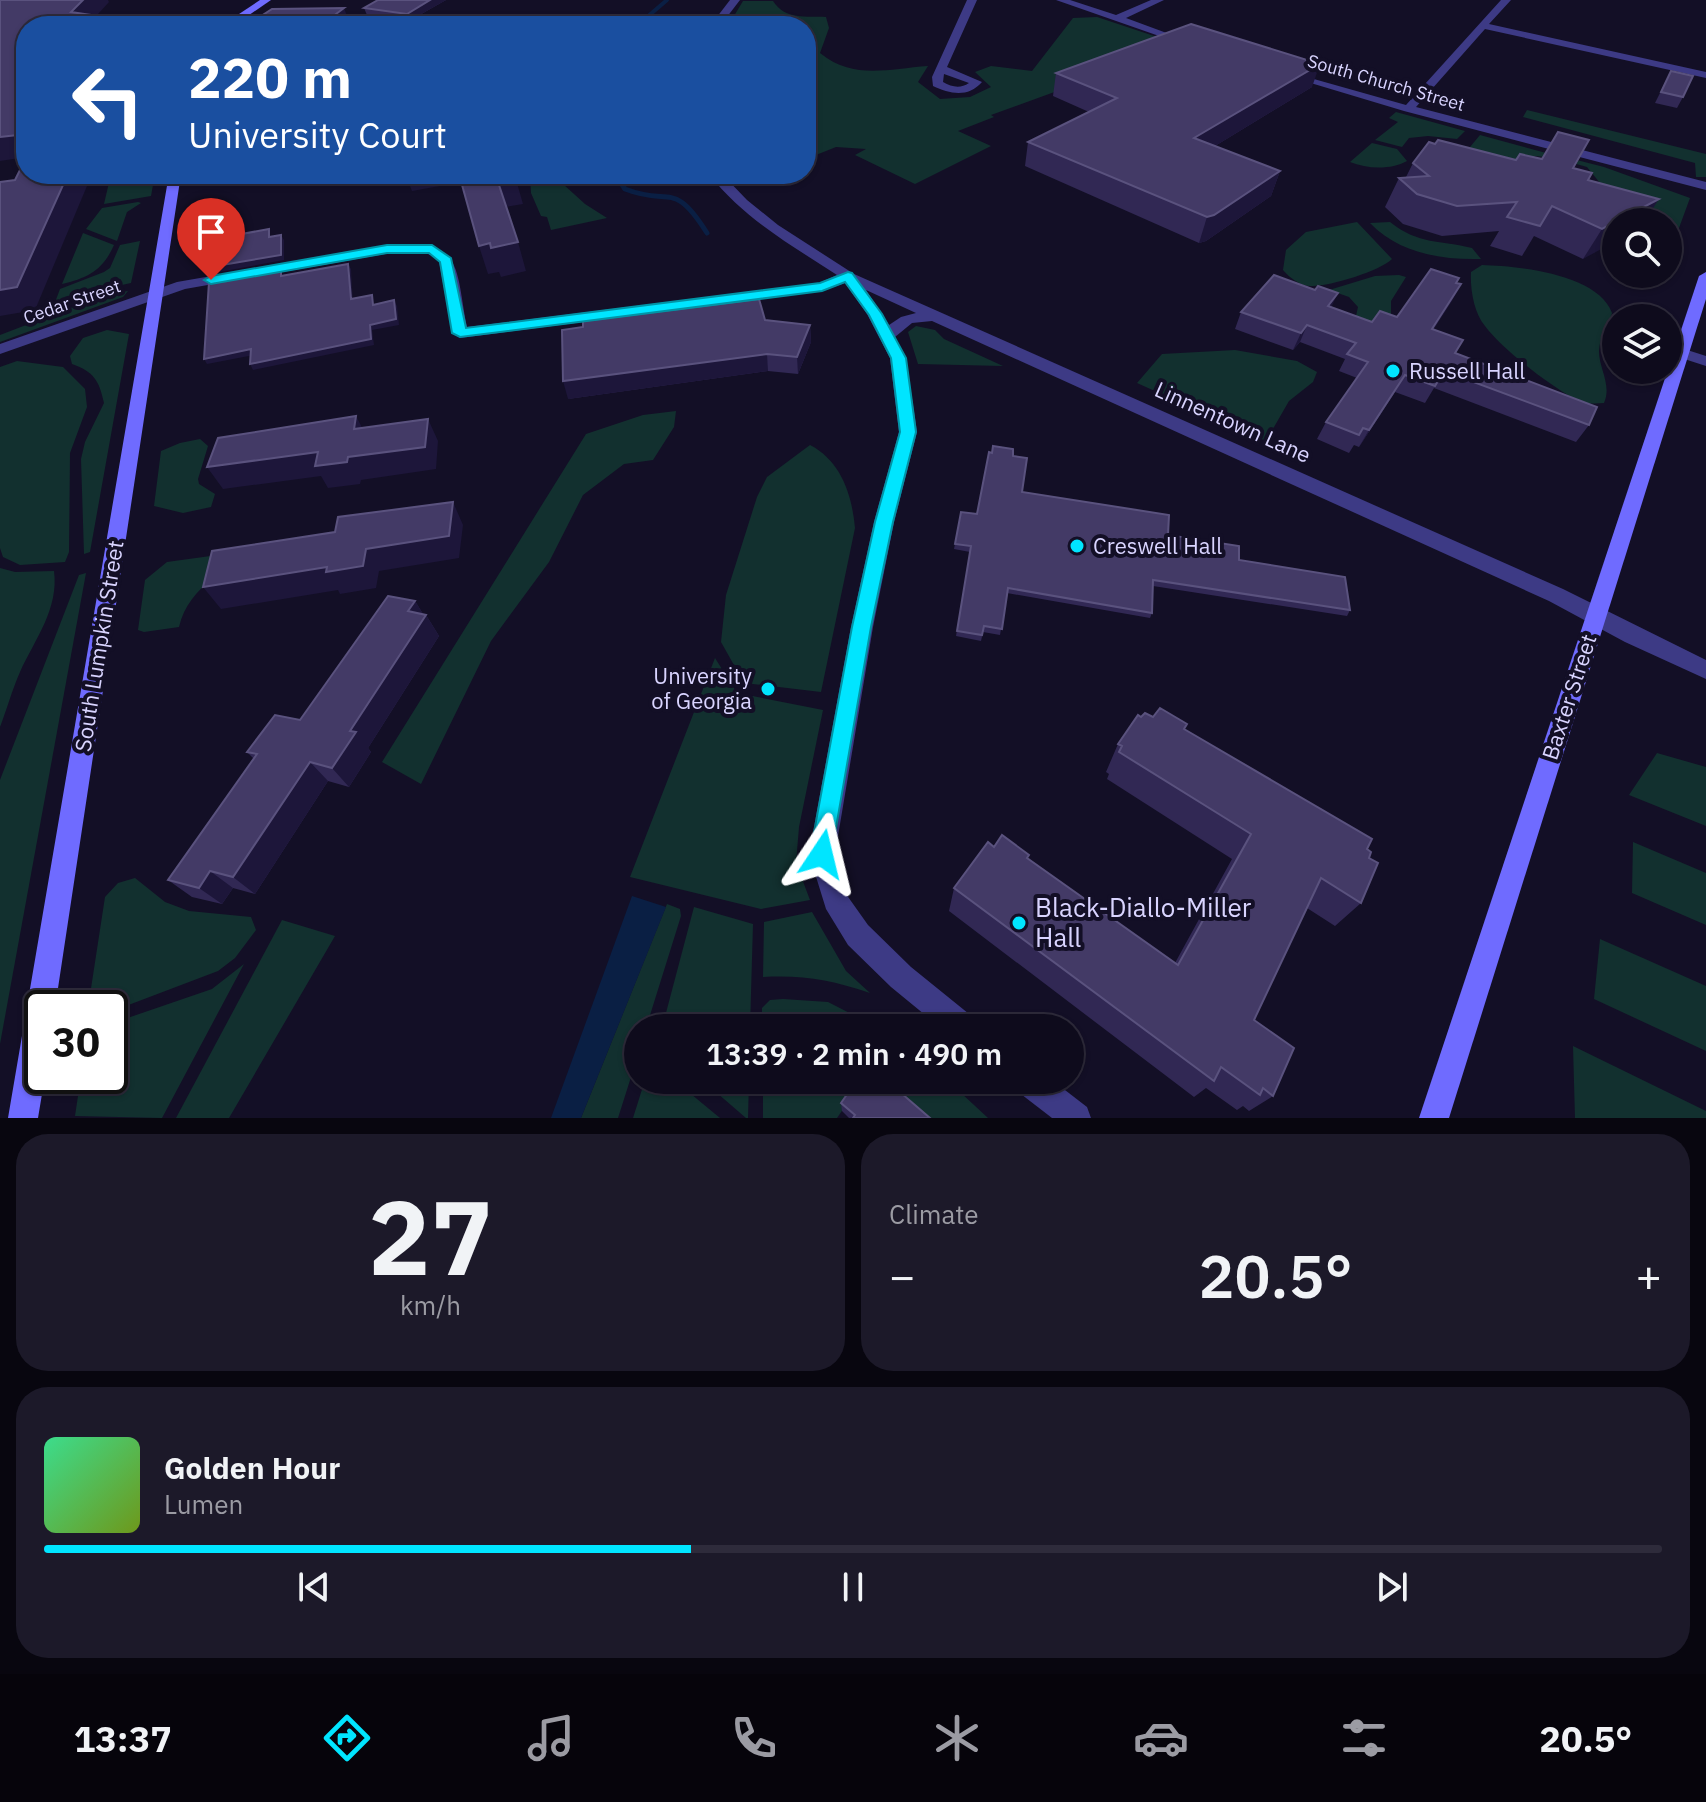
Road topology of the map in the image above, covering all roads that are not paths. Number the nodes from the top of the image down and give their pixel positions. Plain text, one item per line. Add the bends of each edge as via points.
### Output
1 (266, 0) edge
2 (735, 0) edge
3 (972, 0) edge
4 (1061, 0) edge
5 (1159, 0) edge
6 (1506, 0) edge
7 (241, 16) edge
8 (723, 16) edge
9 (1116, 19) junction
10 (1483, 26) junction
11 (1195, 45) edge
12 (941, 69) dead end
13 (1279, 71) edge
14 (1706, 75) edge
15 (1408, 109) junction
16 (173, 184) edge
17 (724, 184) edge
18 (1706, 186) edge
19 (848, 276) junction
20 (1706, 276) edge
21 (157, 293) junction
22 (934, 316) junction
23 (888, 336) junction
24 (0, 349) edge
25 (1682, 350) edge
26 (1682, 353) edge
27 (1706, 361) edge
28 (1671, 384) edge
29 (1595, 616) junction
30 (1706, 670) edge
31 (947, 1014) edge
32 (1046, 1094) edge
33 (23, 1118) edge
34 (1076, 1118) edge
35 (1434, 1118) edge

1 - 7 main road
2 - 8 street
3 - 12 street
4 - 9 street
5 - 9 street
6 - 10 street
9 - 11 street
10 - 14 street
10 - 15 street
13 - 15 street, South Church Street
15 - 18 street, South Church Street
16 - 21 main road, South Lumpkin Street
17 - 19 street, Linnentown Lane via 773,228
19 - 21 street, Cedar Street via 822,287 460,333 446,260 432,249 387,249
19 - 22 street, Linnentown Lane
19 - 23 street
20 - 25 main road, Baxter Street
21 - 24 street, Cedar Street
21 - 33 main road, South Lumpkin Street
22 - 23 street via 903,320
22 - 29 street, Linnentown Lane
23 - 31 street via 902,376 908,432 862,627 822,854 835,900 858,935
26 - 27 street
28 - 29 main road, Baxter Street
29 - 30 street, Linnentown Lane
29 - 35 main road, Baxter Street
32 - 34 street

